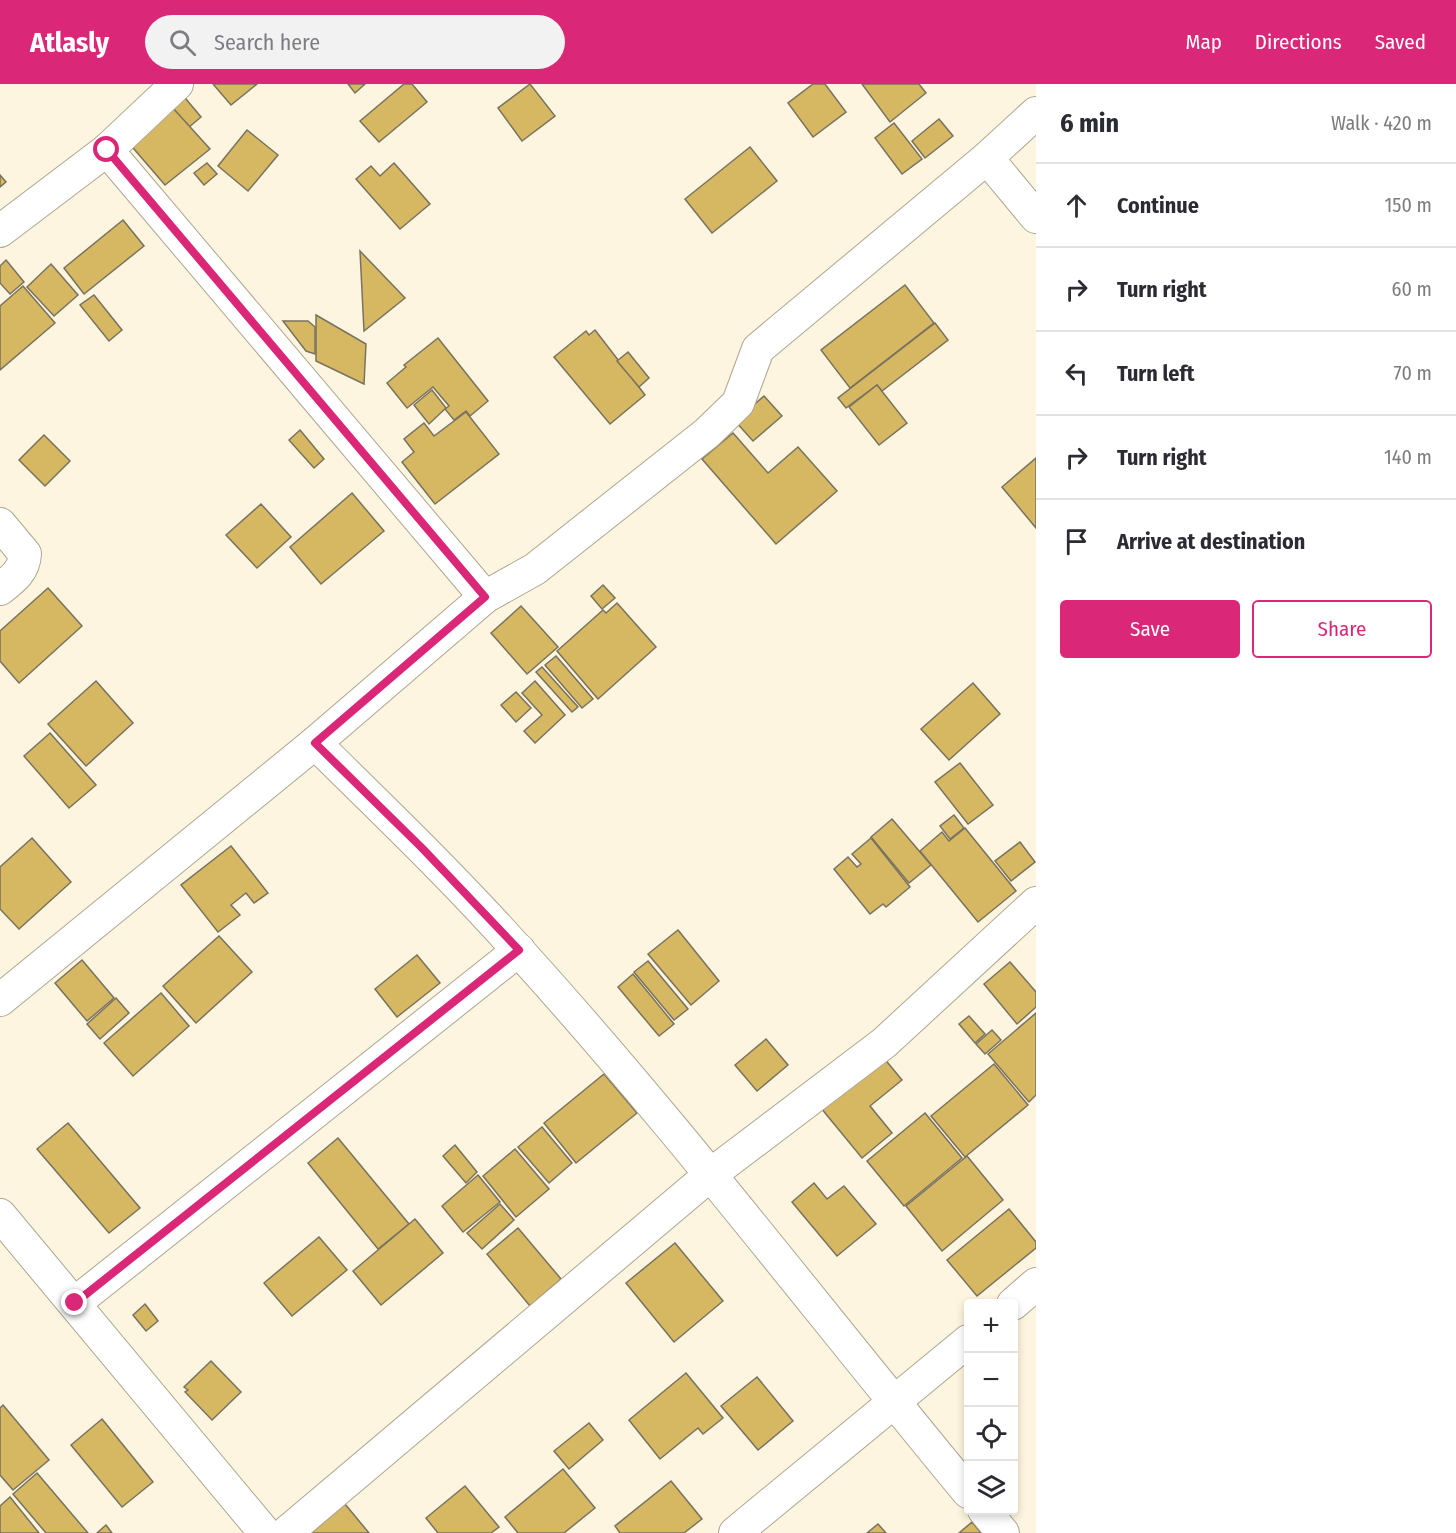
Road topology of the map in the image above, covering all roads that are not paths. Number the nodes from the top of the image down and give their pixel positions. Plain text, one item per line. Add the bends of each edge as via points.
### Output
1 (177, 84) edge
2 (1036, 113) edge
3 (107, 150) junction
4 (987, 158) junction
5 (1036, 217) edge
6 (0, 231) edge
7 (0, 524) edge
8 (0, 590) edge
9 (485, 597) junction
10 (315, 743) junction
11 (1036, 903) edge
12 (519, 950) junction
13 (0, 1000) edge
14 (710, 1175) junction
15 (0, 1215) edge
16 (1036, 1284) edge
17 (1018, 1300) edge
18 (75, 1303) junction
19 (964, 1345) edge
20 (895, 1403) junction
21 (964, 1486) edge
22 (988, 1515) edge
23 (265, 1533) edge
24 (286, 1533) edge
25 (735, 1533) edge
26 (1003, 1533) edge

1 - 3 street
2 - 4 street
3 - 6 street
3 - 9 street
4 - 5 street
4 - 9 street via 758,349 738,403 707,433 535,569
7 - 8 street via 25,554 16,576
9 - 10 street
10 - 12 street
10 - 13 street
11 - 14 street via 884,1043
12 - 14 street
12 - 18 street
14 - 20 street
14 - 24 street
15 - 18 street
16 - 17 street
18 - 23 street
19 - 20 street
20 - 21 street
20 - 25 street
22 - 26 street

